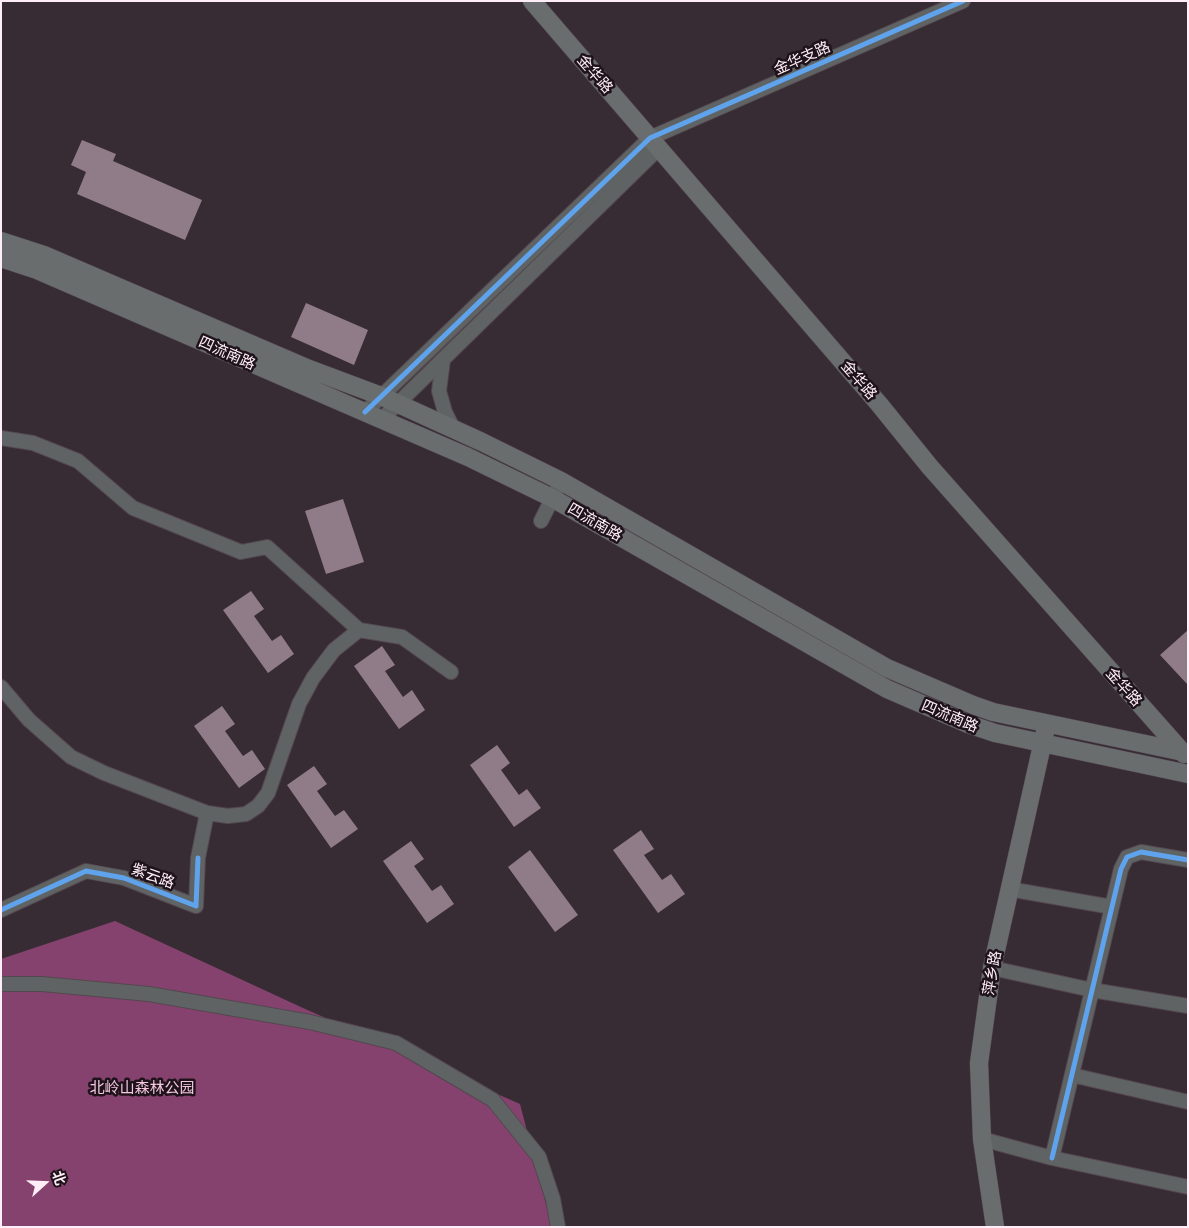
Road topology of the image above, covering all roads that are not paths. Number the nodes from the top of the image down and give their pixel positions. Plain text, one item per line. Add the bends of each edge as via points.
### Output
1 (532, 1) edge
2 (963, 1) edge
3 (654, 143) junction
4 (1, 241) edge
5 (1, 258) edge
6 (443, 360) junction
7 (381, 396) junction
8 (398, 403) junction
9 (365, 412) junction
10 (382, 419) junction
11 (453, 428) junction
12 (1, 438) edge
13 (561, 481) junction
14 (552, 498) junction
15 (541, 521) dead end
16 (359, 630) junction
17 (452, 672) dead end
18 (1, 688) edge
19 (1047, 724) junction
20 (1044, 742) junction
21 (1186, 755) edge
22 (1188, 774) edge
23 (207, 813) junction
24 (1188, 860) edge
25 (1009, 889) junction
26 (1112, 907) junction
27 (1, 910) edge
28 (992, 968) junction
29 (1, 984) edge
30 (1092, 990) junction
31 (1188, 1006) edge
32 (1072, 1075) junction
33 (1188, 1102) edge
34 (982, 1139) junction
35 (1052, 1158) junction
36 (1188, 1187) edge
37 (558, 1227) edge
38 (994, 1227) edge

1 - 3 main road, 金华路
2 - 3 street, 金华支路
3 - 6 street, 金华支路
3 - 7 street
3 - 21 main road, 金华路 via 873,396 930,467
4 - 7 main road, 四流南路 via 44,255 309,369
5 - 9 main road, 四流南路 via 37,270
6 - 8 street, 金华支路
6 - 11 street via 440,391 444,412
7 - 8 main road, 四流南路
7 - 9 street
8 - 10 street, 金华支路
8 - 11 main road, 四流南路
9 - 10 main road, 四流南路
10 - 14 main road, 四流南路
11 - 13 main road, 四流南路
12 - 16 street via 33,443 78,461 133,508 241,552 267,548
13 - 14 street
13 - 19 main road, 四流南路 via 888,668 973,705
14 - 15 street
14 - 20 main road, 四流南路 via 887,689 994,733
16 - 17 street via 402,637
16 - 23 street via 334,650 313,678 299,704 268,793 258,806 246,814
18 - 23 street via 29,720 71,756 104,773
19 - 20 main road, 萍乡路
19 - 21 main road, 四流南路
20 - 22 main road, 四流南路
20 - 25 main road, 萍乡路
23 - 27 street, 紫云路 via 198,858 196,906 124,878 86,871
24 - 26 street via 1141,852 1127,857
25 - 26 street
25 - 28 main road, 萍乡路
26 - 30 street
28 - 30 street
28 - 34 main road, 萍乡路 via 979,1063
29 - 37 street via 42,984 149,994 310,1022 396,1043 493,1100 539,1157 553,1199
30 - 31 street
30 - 32 street
32 - 33 street
32 - 35 street
34 - 35 street
34 - 38 main road, 萍乡路
35 - 36 street

